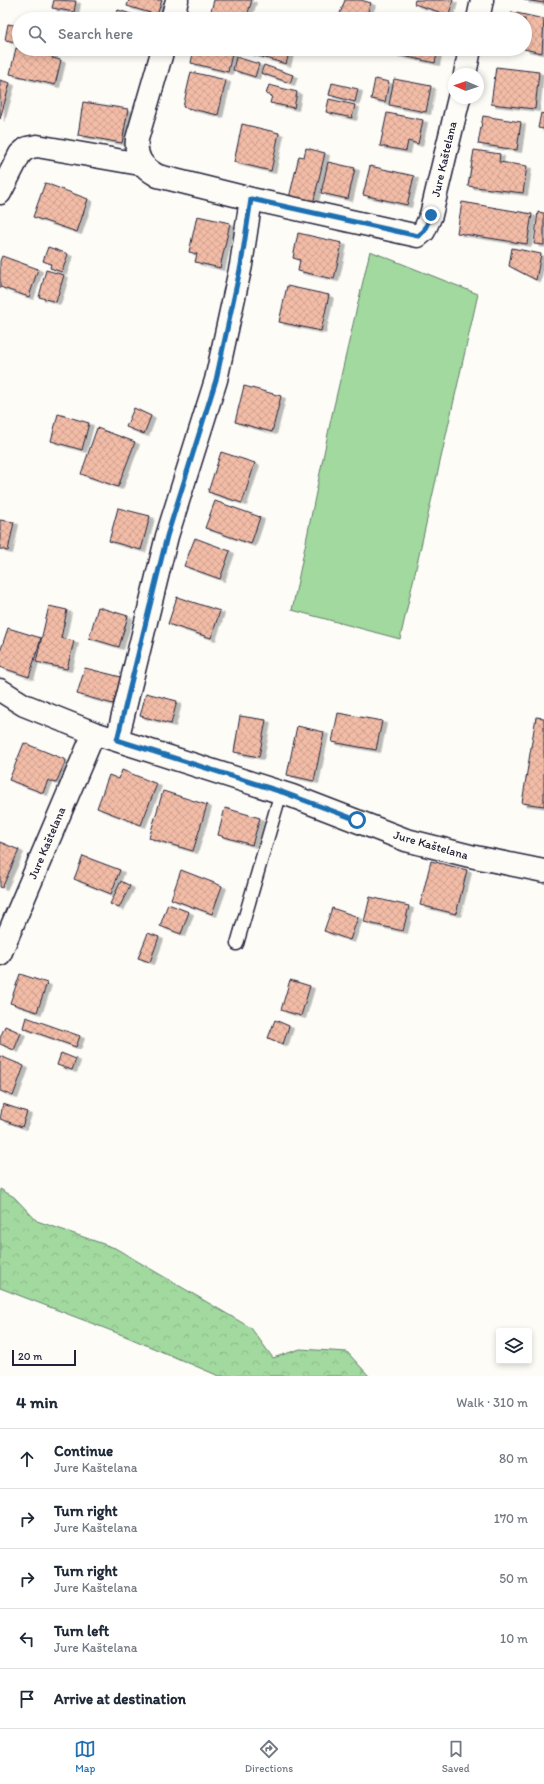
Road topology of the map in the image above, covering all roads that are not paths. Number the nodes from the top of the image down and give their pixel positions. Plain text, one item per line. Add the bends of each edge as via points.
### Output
1 (177, 0) edge
2 (482, 0) edge
3 (174, 12) edge
4 (479, 12) edge
5 (161, 56) edge
6 (468, 56) edge
7 (465, 68) edge
8 (458, 104) edge
9 (140, 164) junction
10 (0, 193) edge
11 (251, 199) junction
12 (0, 690) edge
13 (94, 733) junction
14 (117, 740) junction
15 (282, 792) junction
16 (544, 871) edge
17 (238, 944) dead end
18 (0, 954) edge

1 - 3 street
2 - 4 street
5 - 9 street via 137,139 136,151
6 - 7 street
8 - 11 street, Jure Kaštelana via 431,215 424,231 418,236
9 - 10 street via 37,146 27,148 20,154
9 - 11 street, Jure Kaštelana via 158,176
11 - 14 street via 241,265 216,380 167,536
12 - 13 street, Jure Kaštelana via 24,705
13 - 14 street, Jure Kaštelana
13 - 18 street, Jure Kaštelana
14 - 15 street, Jure Kaštelana
15 - 16 street, Jure Kaštelana via 406,840
15 - 17 lane

